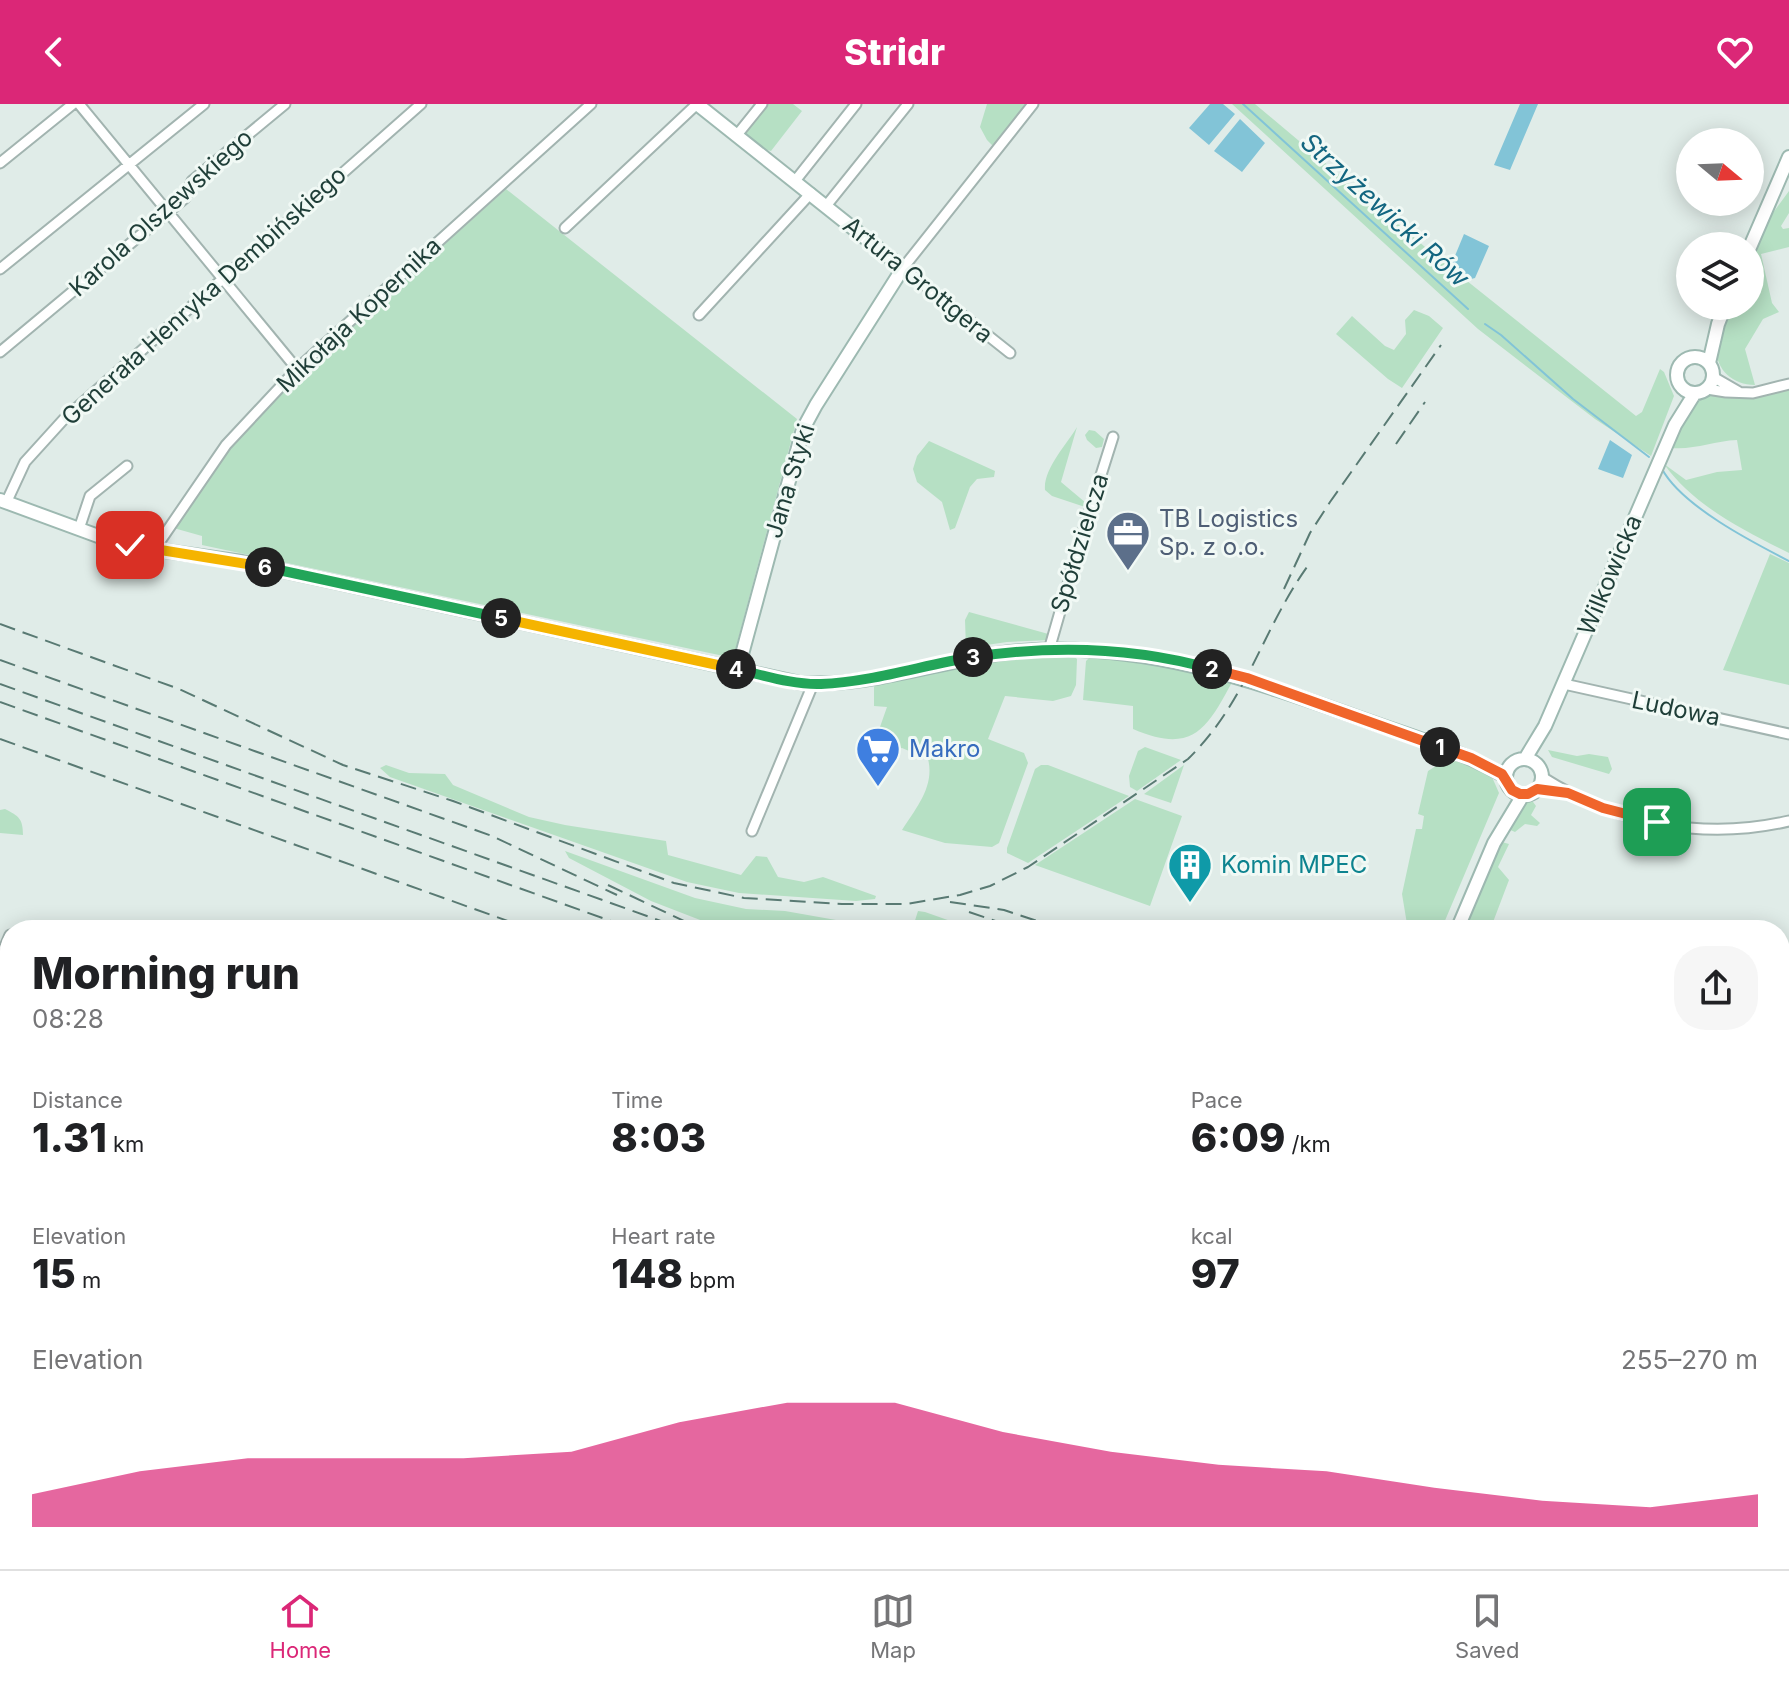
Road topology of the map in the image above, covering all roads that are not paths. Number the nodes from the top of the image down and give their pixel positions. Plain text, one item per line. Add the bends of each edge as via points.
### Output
1 (76, 104) edge
2 (204, 104) edge
3 (285, 104) edge
4 (421, 104) edge
5 (591, 104) edge
6 (697, 104) edge
7 (762, 104) edge
8 (856, 104) edge
9 (908, 104) edge
10 (1033, 104) edge
11 (737, 135) junction
12 (1789, 157) edge
13 (0, 163) edge
14 (128, 166) junction
15 (795, 181) junction
16 (811, 193) junction
17 (826, 206) junction
18 (166, 213) junction
19 (565, 228) dead end
20 (1756, 232) edge
21 (0, 255) edge
22 (4, 266) edge
23 (903, 268) junction
24 (221, 279) junction
25 (699, 315) dead end
26 (1720, 320) edge
27 (1718, 324) junction
28 (0, 352) edge
29 (1010, 353) dead end
30 (1694, 357) junction
31 (1709, 363) junction
32 (297, 369) junction
33 (1789, 384) edge
34 (1699, 387) junction
35 (1113, 437) dead end
36 (127, 466) dead end
37 (3, 502) edge
38 (79, 529) junction
39 (154, 550) junction
40 (1049, 650) junction
41 (738, 669) junction
42 (813, 684) junction
43 (1564, 684) junction
44 (1789, 734) edge
45 (1530, 761) junction
46 (1508, 771) junction
47 (1542, 777) junction
48 (1537, 789) junction
49 (1517, 792) junction
50 (1568, 793) junction
51 (1789, 821) edge
52 (752, 831) dead end
53 (1461, 920) edge

1 - 13 street
1 - 14 street
2 - 14 street
3 - 18 street, Karola Olszewskiego via 192,181 189,193
4 - 24 street, Generała Henryka Dembińskiego
5 - 32 street, Mikołaja Kopernika
6 - 11 street, Artura Grottgera
6 - 19 street
7 - 11 street
8 - 15 street
9 - 17 street, Artura Grottgera
10 - 23 street
11 - 15 street, Artura Grottgera
12 - 20 street
14 - 18 street
14 - 22 street
15 - 16 street, Artura Grottgera
16 - 17 street, Artura Grottgera
16 - 25 street
17 - 23 street, Artura Grottgera
18 - 24 street
18 - 28 street, Karola Olszewskiego
21 - 22 street
23 - 29 street, Artura Grottgera
23 - 41 street, Jana Styki via 803,429
24 - 32 street
24 - 37 street, Generała Henryka Dembińskiego via 33,450
26 - 27 street
27 - 30 street
27 - 31 street
30 - 31 street
30 - 34 street, Wilkowicka via 1678,369 1677,377
31 - 34 street
32 - 39 street, Mikołaja Kopernika via 226,445
33 - 34 street via 1753,393
34 - 43 street, Wilkowicka via 1675,425
35 - 40 street, Spółdzielcza
36 - 38 street via 90,496
37 - 38 street, Spółdzielcza
38 - 39 street, Spółdzielcza
39 - 41 street, Spółdzielcza via 242,562
40 - 42 street, Spółdzielcza
40 - 46 street, Spółdzielcza via 1114,651 1247,678
41 - 42 street, Spółdzielcza
42 - 52 street
43 - 44 street, Ludowa
43 - 45 street, Wilkowicka
45 - 46 street
45 - 47 street
46 - 49 street
47 - 48 street
47 - 50 street
48 - 49 street
48 - 50 street
49 - 53 street
50 - 51 street via 1620,814 1693,829 1751,829

